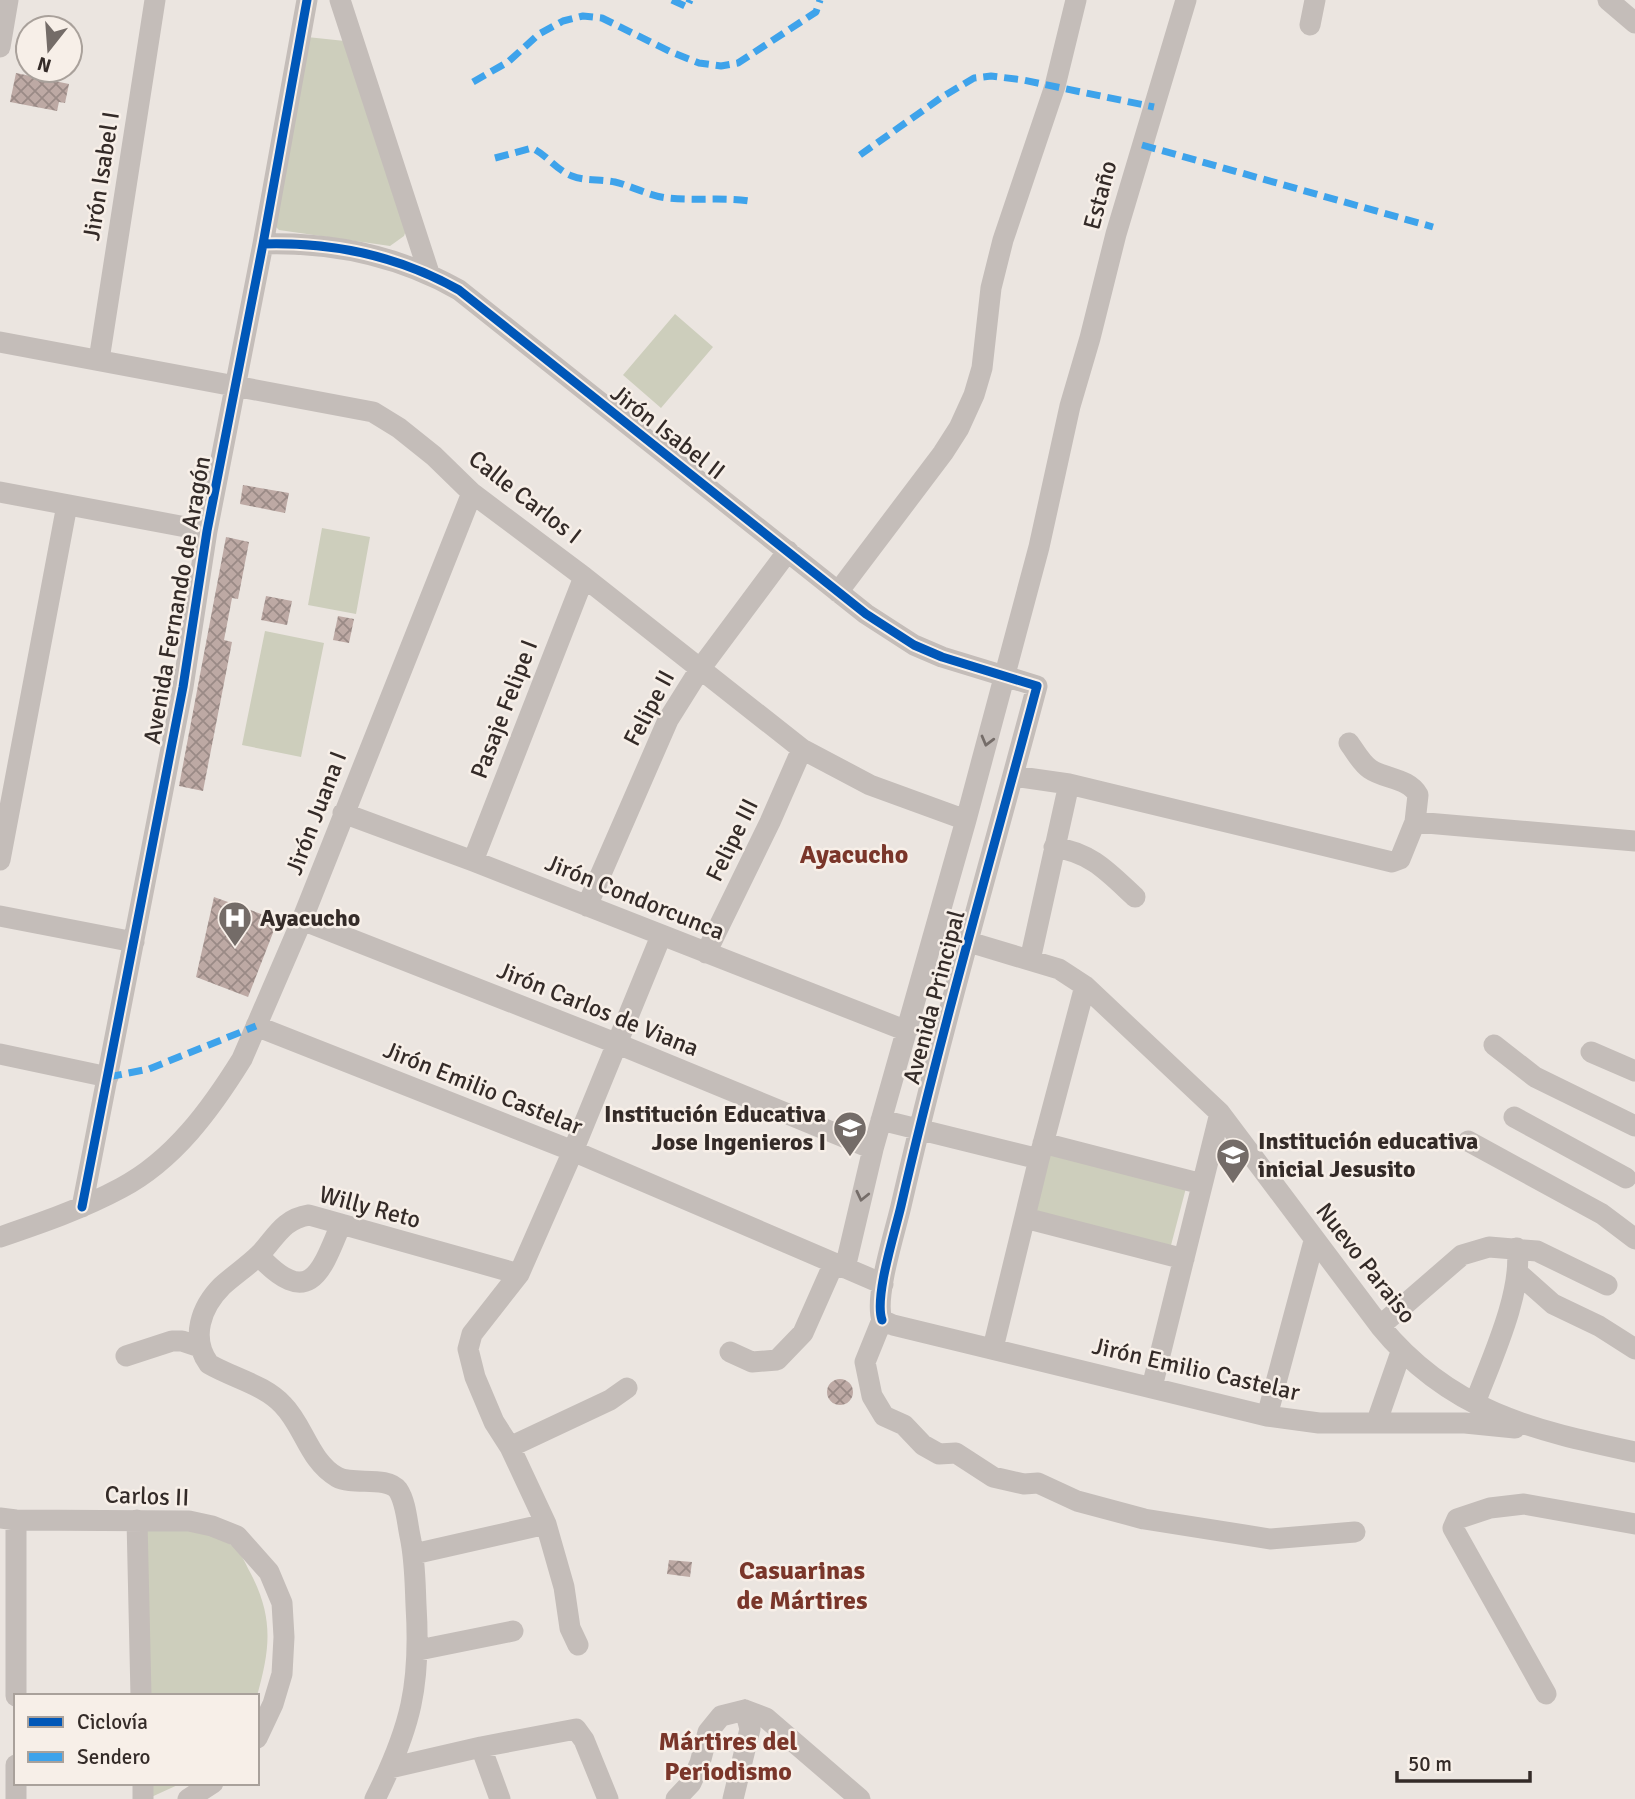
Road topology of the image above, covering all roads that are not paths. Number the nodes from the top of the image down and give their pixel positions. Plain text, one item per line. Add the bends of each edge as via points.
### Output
1 (8, 0) edge
2 (155, 0) edge
3 (307, 0) edge
4 (340, 0) edge
5 (1076, 0) edge
6 (1186, 0) edge
7 (1315, 0) edge
8 (1608, 0) edge
9 (1635, 23) edge
10 (1310, 25) dead end
11 (0, 47) edge
12 (263, 244) junction
13 (429, 273) junction
14 (0, 342) edge
15 (99, 360) junction
16 (235, 384) junction
17 (1070, 406) joint
18 (0, 492) edge
19 (472, 493) junction
20 (67, 505) junction
21 (207, 531) junction
22 (788, 551) junction
23 (583, 576) junction
24 (838, 592) junction
25 (700, 669) junction
26 (1004, 675) junction
27 (1037, 686) joint
28 (1349, 743) dead end
29 (802, 749) junction
30 (1013, 776) junction
31 (1069, 784) junction
32 (343, 813) junction
33 (966, 820) junction
34 (1415, 822) junction
35 (1635, 841) edge
36 (1054, 847) junction
37 (0, 860) edge
38 (474, 861) junction
39 (1135, 897) dead end
40 (587, 906) junction
41 (0, 916) edge
42 (302, 920) junction
43 (661, 936) junction
44 (969, 942) junction
45 (134, 943) junction
46 (706, 953) junction
47 (1030, 960) junction
48 (1086, 986) junction
49 (256, 1026) junction
50 (907, 1031) junction
51 (618, 1044) junction
52 (1494, 1045) dead end
53 (1591, 1052) dead end
54 (0, 1054) edge
55 (1635, 1071) edge
56 (108, 1077) junction
57 (1220, 1113) junction
58 (1514, 1117) dead end
59 (881, 1120) junction
60 (1635, 1126) edge
61 (919, 1129) junction
62 (1468, 1141) dead end
63 (873, 1149) junction
64 (1041, 1151) junction
65 (573, 1152) junction
66 (1626, 1178) dead end
67 (1202, 1184) junction
68 (82, 1207) junction
69 (1025, 1218) junction
70 (341, 1224) junction
71 (0, 1237) edge
72 (1635, 1240) edge
73 (1314, 1241) junction
74 (1517, 1248) junction
75 (259, 1256) junction
76 (1184, 1259) junction
77 (840, 1266) junction
78 (1518, 1273) junction
79 (519, 1274) junction
80 (883, 1284) junction
81 (1607, 1285) dead end
82 (882, 1320) junction
83 (1380, 1326) junction
84 (200, 1347) junction
85 (993, 1348) junction
86 (1635, 1349) edge
87 (730, 1352) dead end
88 (1401, 1352) junction
89 (126, 1356) dead end
90 (1152, 1387) junction
91 (627, 1388) dead end
92 (1475, 1403) junction
93 (1267, 1416) junction
94 (1377, 1421) junction
95 (1546, 1432) junction
96 (510, 1447) junction
97 (1635, 1452) edge
98 (8, 1519) edge
99 (137, 1520) junction
100 (547, 1524) junction
101 (1635, 1524) edge
102 (1355, 1532) dead end
103 (414, 1555) junction
104 (513, 1631) dead end
105 (578, 1645) dead end
106 (419, 1650) junction
107 (11, 1686) edge
108 (141, 1694) edge
109 (1546, 1694) dead end
110 (745, 1710) junction
111 (259, 1734) edge
112 (481, 1747) junction
113 (390, 1768) junction
114 (210, 1785) edge
115 (188, 1799) edge
116 (375, 1799) edge
117 (500, 1799) edge
118 (608, 1799) edge
119 (676, 1799) edge
120 (733, 1799) edge
121 (860, 1799) edge

1 - 11 street
2 - 15 street, Jirón Isabel I
3 - 12 street, Avenida Fernando de Aragón
4 - 13 street
5 - 24 street via 1055,86 1003,240 974,395 943,453
6 - 17 street, Estaño
7 - 10 street
8 - 9 street
12 - 13 street, Jirón Isabel II via 357,252
12 - 16 street, Avenida Fernando de Aragón
13 - 22 street, Jirón Isabel II via 459,290
14 - 15 street, Calle Carlos I
15 - 16 street, Calle Carlos I
16 - 19 street, Calle Carlos I via 373,412 434,456
16 - 21 street, Avenida Fernando de Aragón
17 - 26 street, Avenida Principal
18 - 20 street
19 - 23 street, Calle Carlos I
19 - 32 street, Jirón Juana I
20 - 21 street
20 - 37 street
21 - 45 street, Avenida Fernando de Aragón via 183,687
22 - 24 street, Jirón Isabel II
22 - 25 street, Felipe II
23 - 25 street, Calle Carlos I
23 - 38 street, Pasaje Felipe I
24 - 26 street, Jirón Isabel II via 914,645
25 - 29 street, Calle Carlos I
25 - 40 street, Felipe II via 668,720
26 - 27 street, Jirón Isabel II
26 -> 33 street, Avenida Principal
27 - 30 street, Avenida Principal
28 - 34 street via 1371,770 1415,790
29 - 33 street, Calle Carlos I via 870,785
29 - 46 street, Felipe III
30 - 31 street
30 - 44 street, Avenida Principal
31 - 34 street via 1392,862 1405,851
31 - 36 street
32 - 38 street, Jirón Condorcunca
32 - 42 street, Jirón Juana I
33 - 50 street, Avenida Principal
34 - 35 street
36 - 39 street via 1098,862
36 - 47 street
38 - 40 street, Jirón Condorcunca
40 - 43 street, Jirón Condorcunca
41 - 45 street
42 - 49 street, Jirón Juana I
42 - 51 street, Jirón Carlos de Viana
43 - 46 street, Jirón Condorcunca
43 - 51 street
44 - 47 street, Nuevo Paraiso
44 - 61 street, Avenida Principal
45 - 56 street, Avenida Fernando de Aragón
46 - 50 street, Jirón Condorcunca
47 - 48 street, Nuevo Paraiso via 1059,969
48 - 57 street, Nuevo Paraiso
48 - 64 street
49 - 65 street, Jirón Emilio Castelar
49 - 68 street, Jirón Juana I via 236,1069 191,1130 143,1174
50 - 59 street, Avenida Principal
51 - 63 street, Jirón Carlos de Viana
51 - 65 street
52 - 60 street via 1535,1077
53 - 55 street
54 - 56 street
56 - 68 street, Avenida Fernando de Aragón
57 - 67 street
57 - 73 street, Nuevo Paraiso
58 - 66 street
59 - 61 street
59 - 63 street, Avenida Principal
61 - 64 street
61 - 80 street, Avenida Principal
62 - 72 street via 1602,1214
63 -> 77 street, Avenida Principal
64 - 67 street
64 - 69 street
65 - 77 street, Jirón Emilio Castelar
65 - 79 street
67 - 76 street
68 - 71 street, Jirón Juana I
69 - 76 street
69 - 85 street
70 - 75 street, Willy Reto via 309,1215 294,1217
70 - 75 street via 314,1279 290,1281
70 - 79 street, Willy Reto
73 - 83 street, Nuevo Paraiso
73 - 93 street
74 - 78 street
74 - 81 street via 1536,1251
74 - 83 street via 1489,1247 1462,1255
75 - 84 street, Willy Reto via 220,1288 204,1312
76 - 90 street
77 - 80 street, Jirón Emilio Castelar
77 - 87 street, Avenida Principal via 803,1333 777,1360 752,1363
78 - 86 street via 1553,1304
78 - 92 street
79 - 96 street via 472,1334 468,1349 489,1410
80 - 82 street, Avenida Principal
82 - 85 street, Jirón Emilio Castelar
82 - 102 street, Avenida Principal via 866,1362 872,1396 884,1416 904,1425 939,1454 956,1452 993,1477 1038,1483 1077,1501 1144,1520 1270,1539
83 - 88 street, Nuevo Paraiso
84 - 89 street via 172,1341
84 - 103 street via 209,1364 272,1395 286,1407 314,1454 338,1478 389,1483 397,1489
85 - 90 street, Jirón Emilio Castelar
88 - 92 street, Nuevo Paraiso via 1445,1388
88 - 94 street
90 - 93 street, Jirón Emilio Castelar
91 - 96 street
92 - 95 street, Nuevo Paraiso
93 - 94 street, Jirón Emilio Castelar via 1318,1423
94 - 95 street, Jirón Emilio Castelar via 1465,1423
95 - 97 street, Nuevo Paraiso
96 - 100 street
98 - 99 street, Carlos II
98 - 107 street
99 - 108 street
99 - 111 street, Carlos II via 212,1526 237,1536 269,1572 282,1603 282,1674
100 - 103 street
100 - 105 street via 570,1628
101 - 109 street via 1524,1504 1490,1508 1454,1523 1452,1528
103 - 106 street
104 - 106 street
106 - 113 street via 406,1728
110 - 119 street via 721,1716 708,1732 691,1783
110 - 120 street via 750,1728
110 - 121 street via 766,1718
112 - 113 street
112 - 117 street
112 - 118 street via 576,1729
113 - 116 street
114 - 115 street

